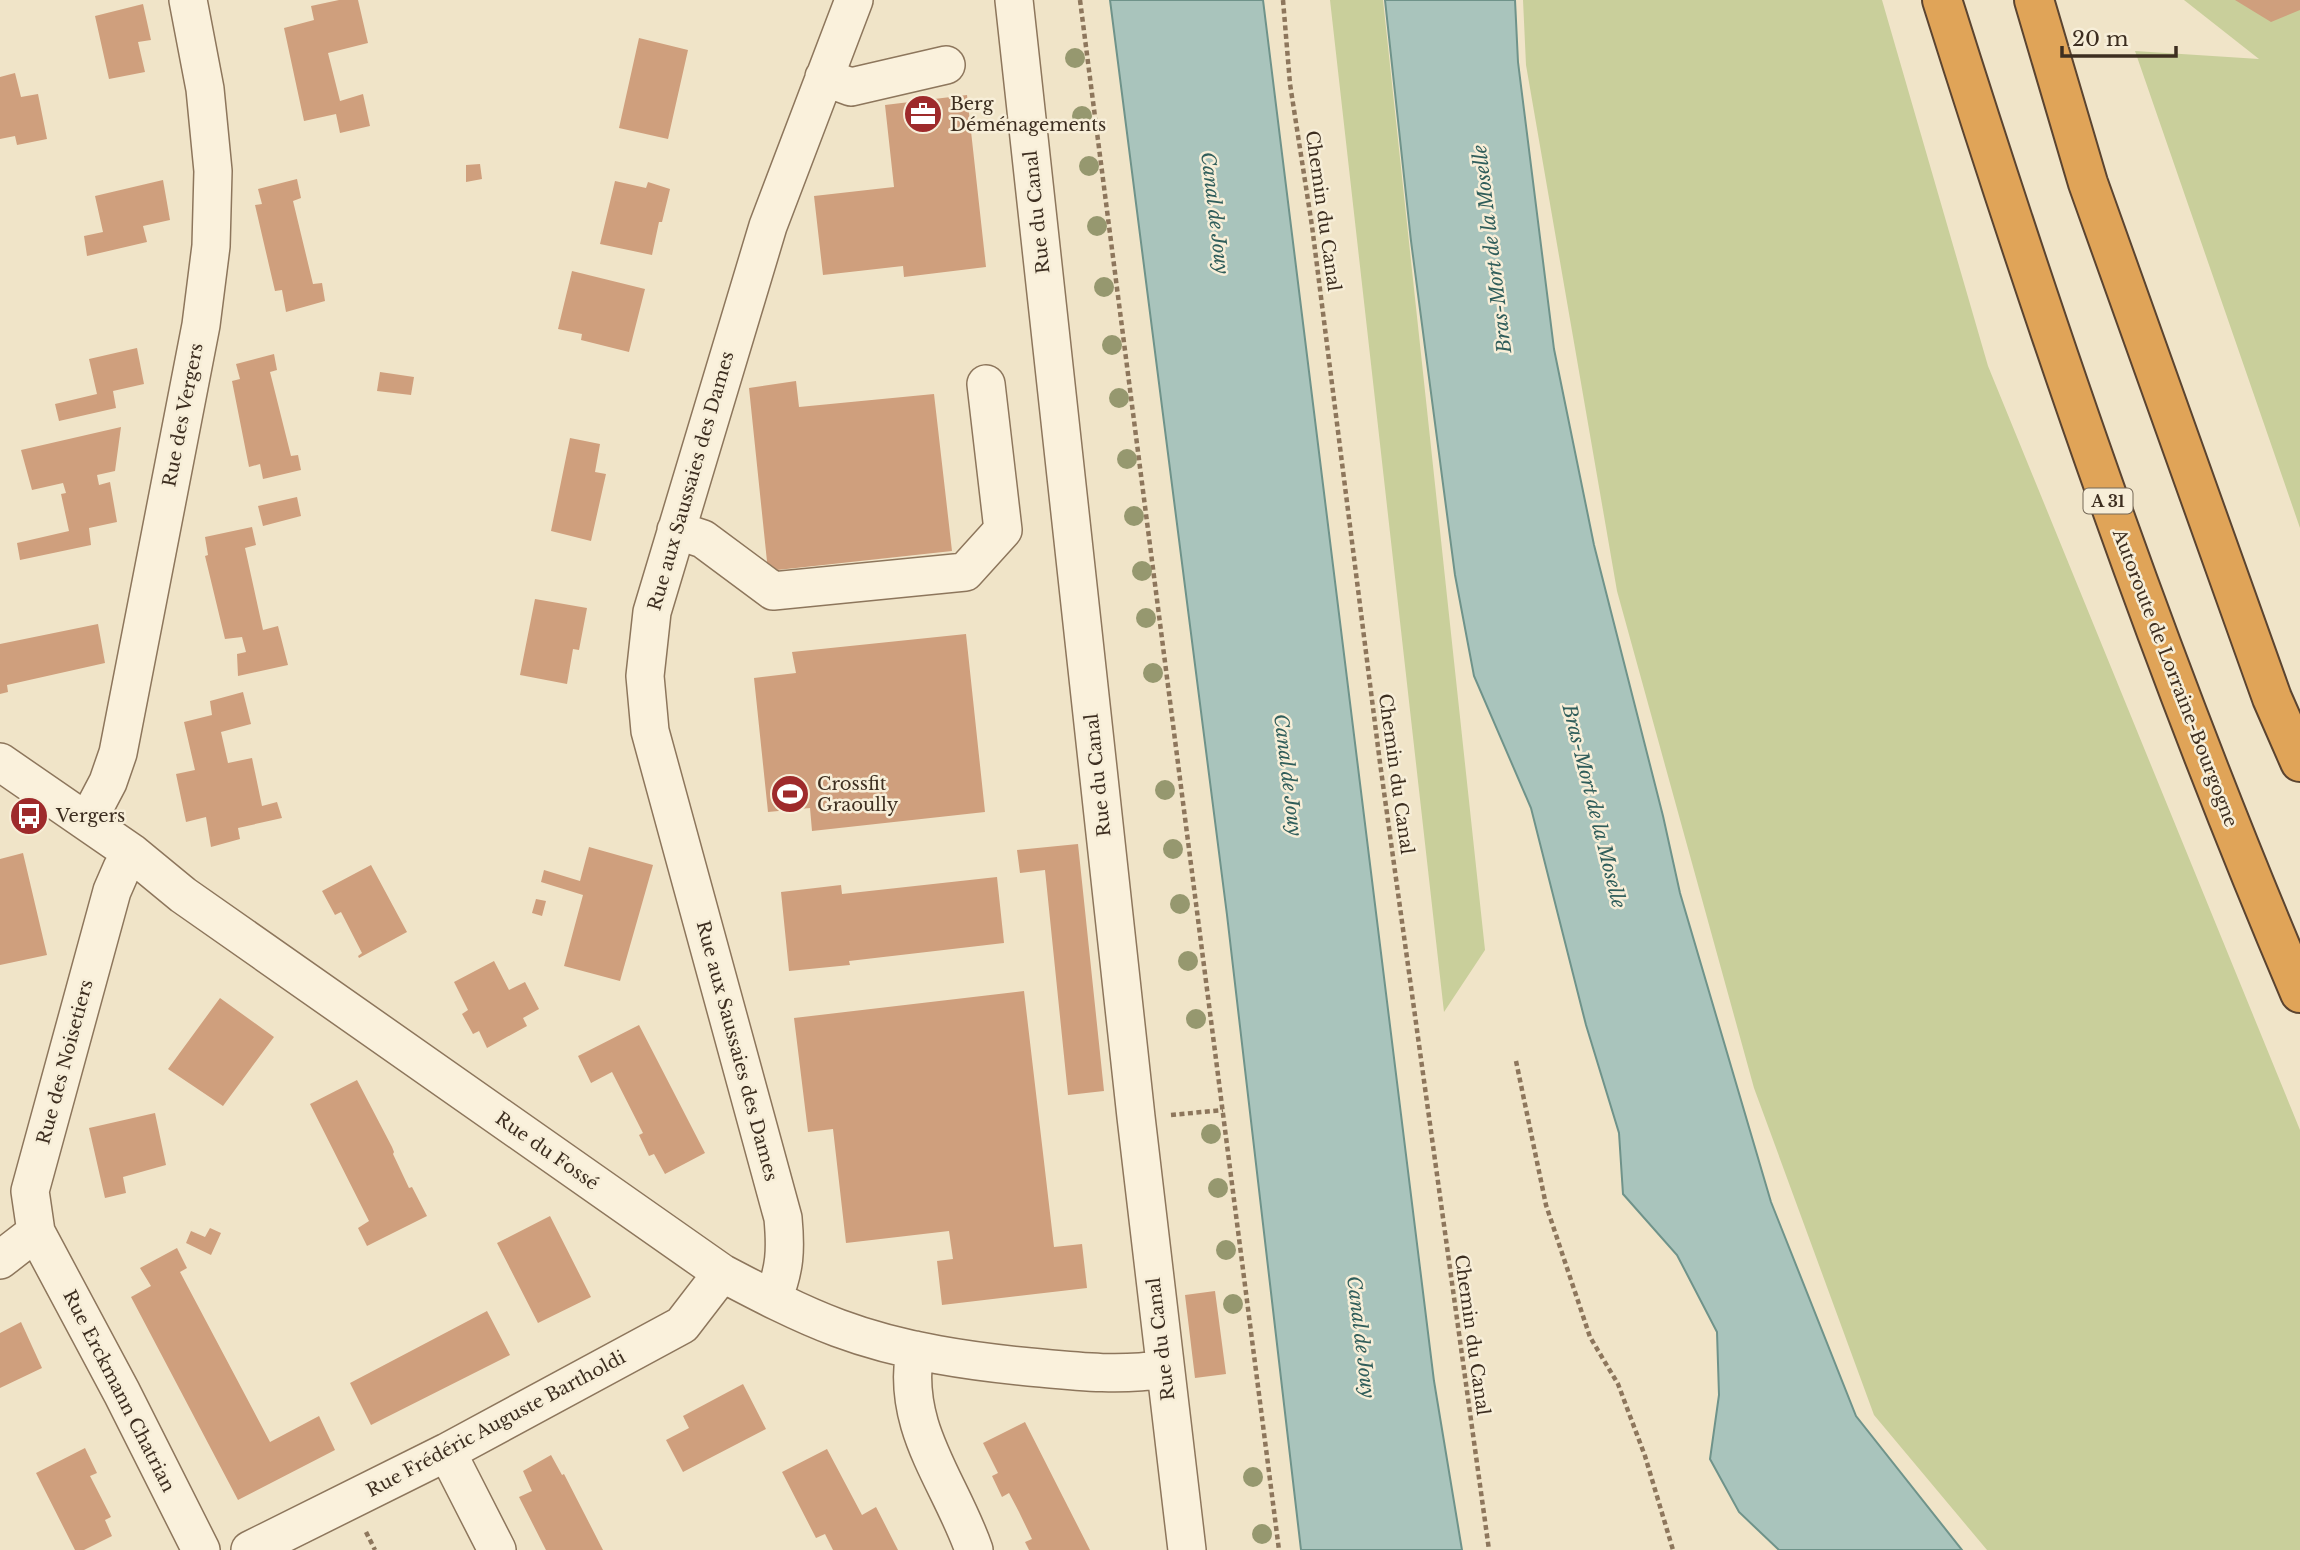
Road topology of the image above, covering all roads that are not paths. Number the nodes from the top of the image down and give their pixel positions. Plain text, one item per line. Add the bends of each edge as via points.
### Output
1 (188, 0) edge
2 (854, 0) edge
3 (1014, 0) edge
4 (1942, 0) edge
5 (2034, 0) edge
6 (946, 65) dead end
7 (824, 77) junction
8 (986, 384) dead end
9 (676, 530) junction
10 (0, 762) edge
11 (2300, 762) edge
12 (87, 822) junction
13 (132, 853) junction
14 (2300, 993) edge
15 (36, 1233) junction
16 (0, 1260) edge
17 (722, 1273) junction
18 (773, 1299) junction
19 (915, 1350) junction
20 (1164, 1369) junction
21 (447, 1452) junction
22 (201, 1550) edge
23 (250, 1550) edge
24 (497, 1550) edge
25 (974, 1550) edge
26 (1187, 1550) edge

1 - 12 street, Rue des Vergers via 205,89 213,171 211,246 201,325 118,753
2 - 7 street, Rue aux Saussaies des Dames
3 - 20 street, Rue du Canal
4 - 14 highway, Autoroute de Lorraine-Bourgogne / A 31 via 2011,220 2116,522 2250,876
5 - 11 highway via 2088,183 2272,698
6 - 7 street via 850,86
7 - 9 street, Rue aux Saussaies des Dames via 768,226
8 - 9 street via 1003,530 965,572 773,591 703,538
9 - 18 street, Rue aux Saussaies des Dames via 652,612 645,676 650,731 783,1218 785,1259
10 - 12 street, Rue du Fossé
12 - 13 street, Rue du Fossé
13 - 15 street, Rue des Noisetiers via 112,891 30,1191
13 - 17 street, Rue du Fossé via 183,895
15 - 16 street
15 - 22 street, Rue Erckmann Chatrian
17 - 18 street, Rue du Fossé
17 - 21 street, Rue Frédéric Auguste Bartholdi via 682,1325
18 - 19 street, Rue du Fossé via 839,1328
19 - 20 street, Rue du Fossé via 1005,1365 1096,1373
19 - 25 street via 911,1371 916,1418
20 - 26 street, Rue du Canal
21 - 23 street, Rue Frédéric Auguste Bartholdi
21 - 24 street

